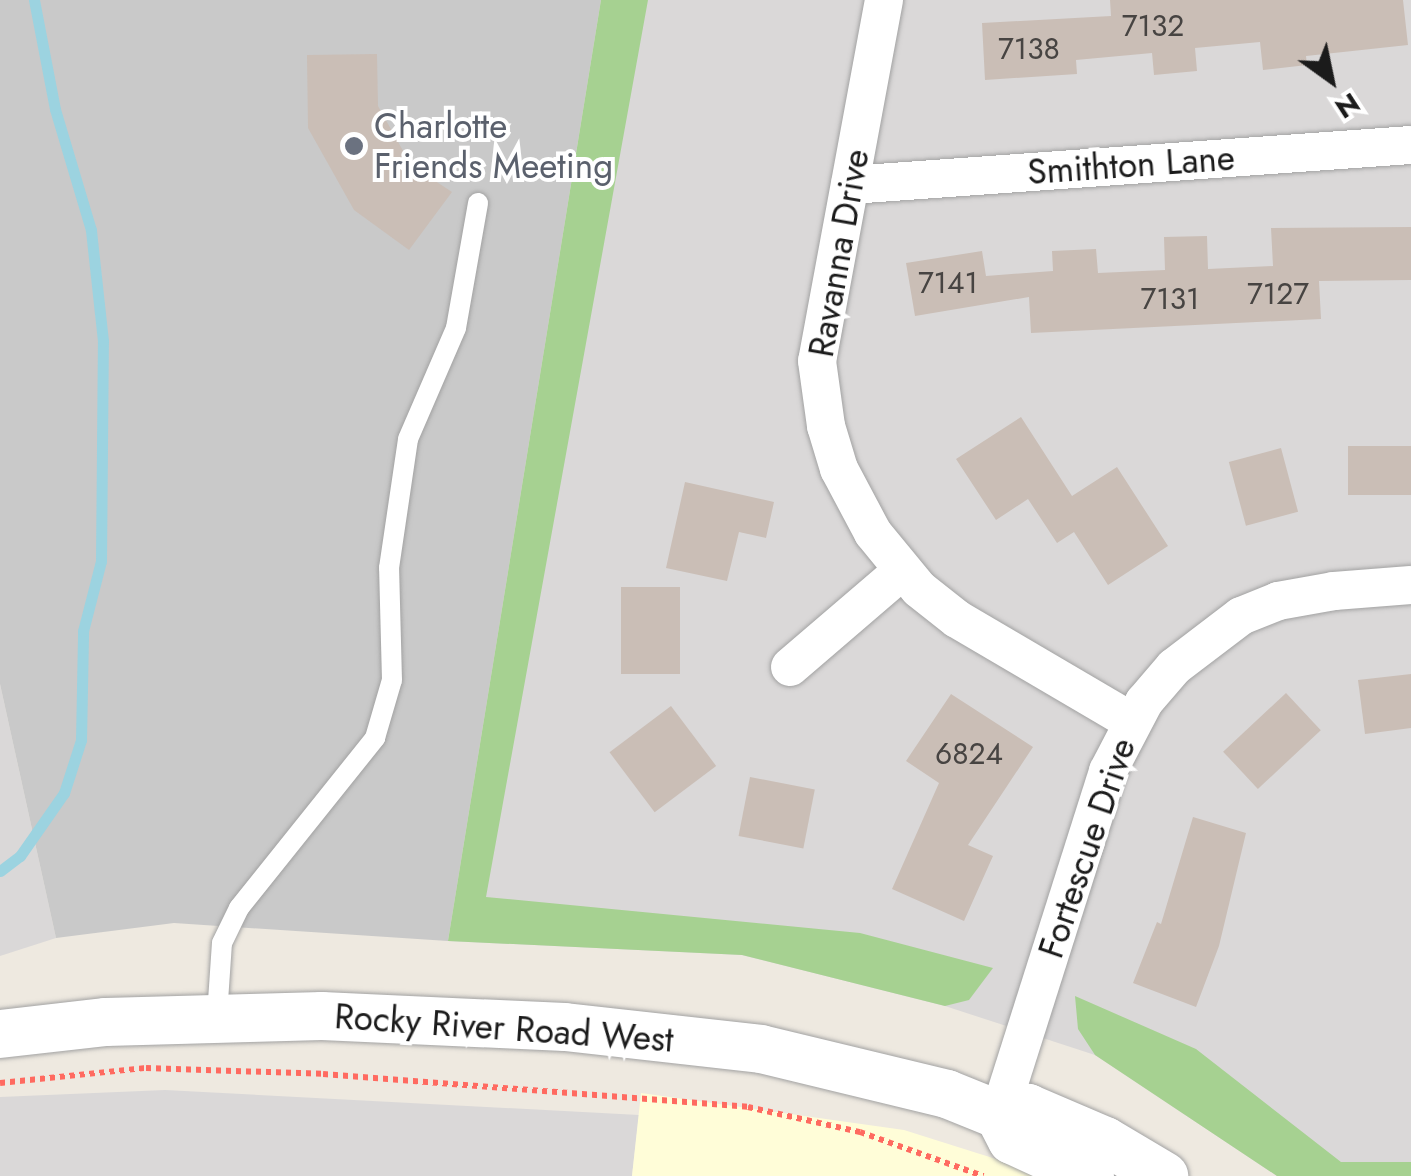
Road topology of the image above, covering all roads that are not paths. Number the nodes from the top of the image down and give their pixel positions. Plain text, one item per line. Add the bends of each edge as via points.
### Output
1 (884, 0) edge
2 (1411, 145) edge
3 (850, 185) junction
4 (478, 203) dead end
5 (902, 571) junction
6 (1411, 586) edge
7 (790, 668) dead end
8 (1132, 722) junction
9 (217, 1016) junction
10 (0, 1034) edge
11 (999, 1115) junction
12 (1090, 1176) edge
13 (1164, 1176) edge

1 - 3 street, Ravanna Drive
2 - 3 street, Smithton Lane
3 - 5 street, Ravanna Drive via 818,362 826,426 872,534
4 - 9 lane via 456,328 408,439 390,568 392,680 376,738 239,908 222,943
5 - 7 street
5 - 8 street, Ravanna Drive via 957,619
6 - 8 street, Fortescue Drive via 1334,591 1241,616 1174,666
8 - 11 street, Fortescue Drive via 1108,771
9 - 10 street, Rocky River Road West
9 - 11 street, Rocky River Road West via 565,1027 761,1048 947,1094
11 - 12 street, Rocky River Road West via 1012,1140
11 - 13 street, Rocky River Road West via 1028,1108

